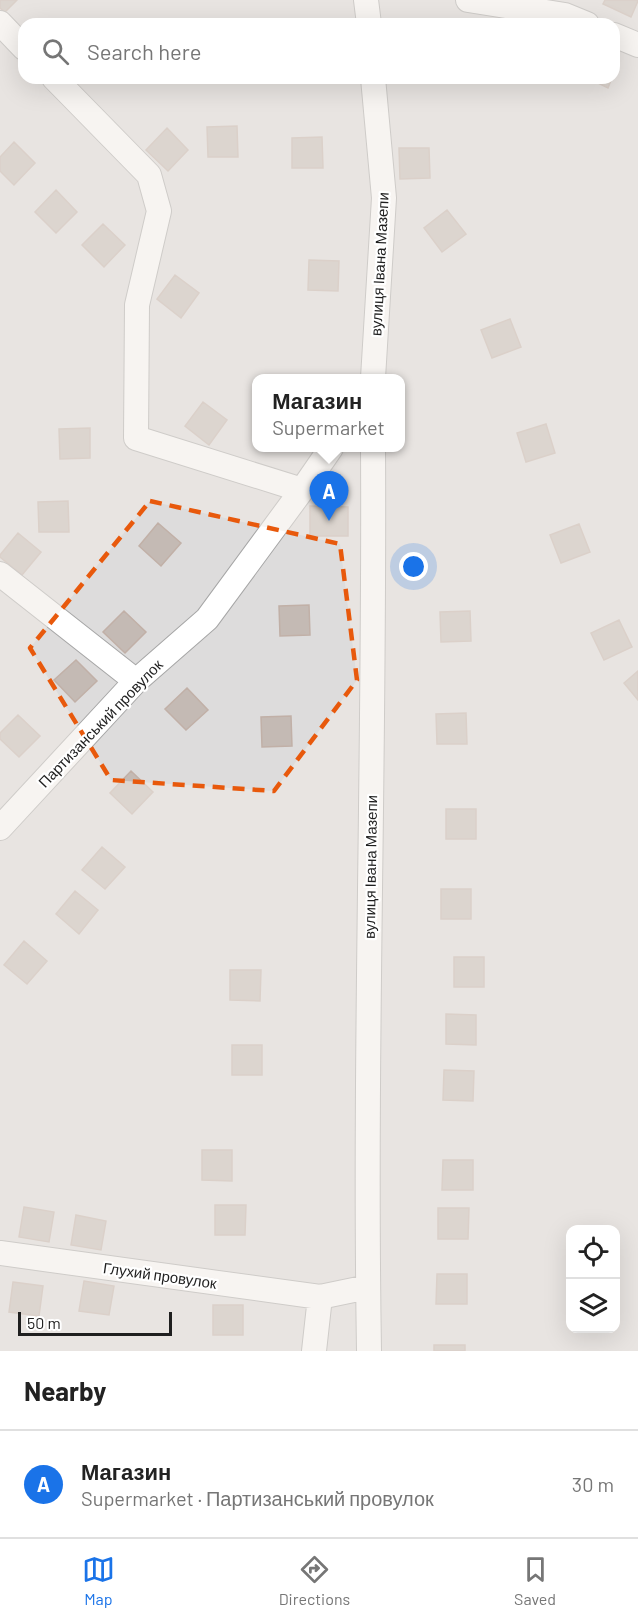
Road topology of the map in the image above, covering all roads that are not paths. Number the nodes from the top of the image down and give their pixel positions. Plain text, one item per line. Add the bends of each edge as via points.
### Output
1 (366, 0) edge
2 (468, 0) edge
3 (576, 13) edge
4 (368, 18) edge
5 (0, 23) edge
6 (620, 38) edge
7 (18, 42) edge
8 (638, 45) edge
9 (60, 84) edge
10 (374, 84) edge
11 (373, 374) edge
12 (327, 452) edge
13 (373, 452) edge
14 (302, 490) junction
15 (0, 574) edge
16 (136, 681) junction
17 (0, 828) edge
18 (0, 1253) edge
19 (368, 1287) junction
20 (320, 1297) junction
21 (314, 1351) edge
22 (369, 1351) edge

1 - 4 street
2 - 3 street
5 - 7 street
6 - 8 street
9 - 14 street via 149,175 159,211 137,305 136,438
10 - 11 street, вулиця Івана Мазепи via 384,198
12 - 14 street, Партизанський провулок
13 - 19 street, вулиця Івана Мазепи
14 - 16 street, Партизанський провулок via 207,619
15 - 16 street
16 - 17 street, Партизанський провулок
18 - 20 street, Глухий провулок
19 - 20 street
19 - 22 street, вулиця Івана Мазепи
20 - 21 street

